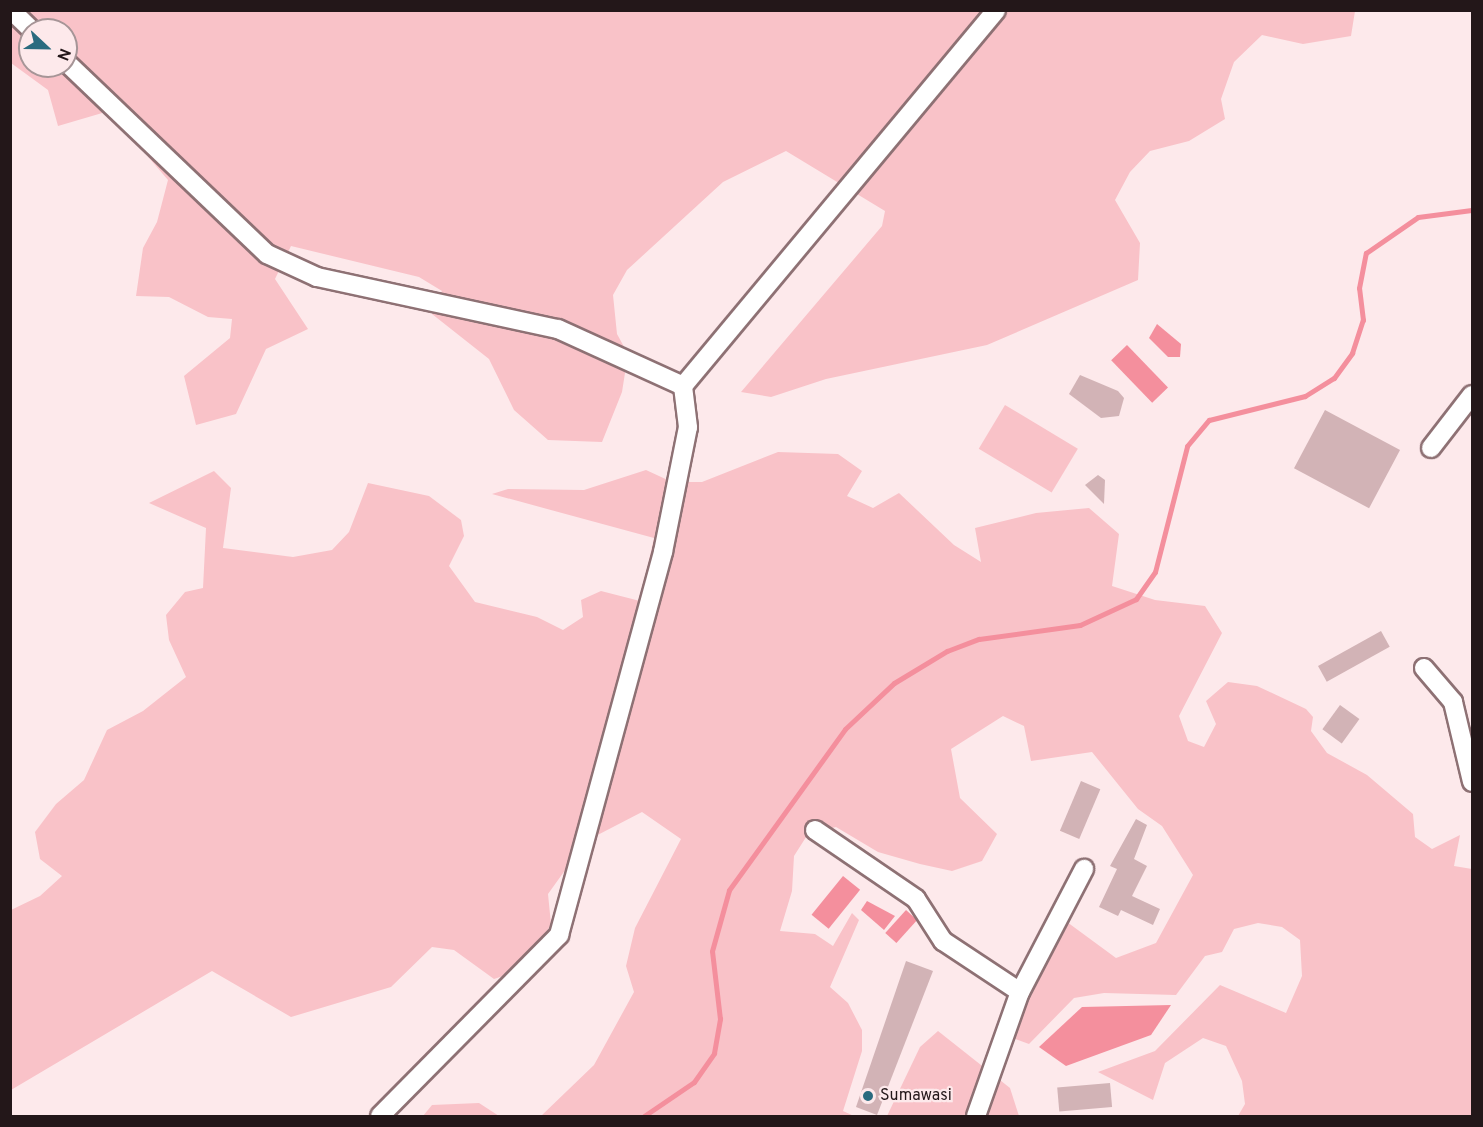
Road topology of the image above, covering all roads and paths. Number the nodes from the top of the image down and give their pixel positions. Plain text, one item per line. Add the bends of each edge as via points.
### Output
1 (996, 10) edge
2 (78, 73) edge
3 (683, 386) junction
4 (1473, 395) edge
5 (1431, 448) dead end
6 (1424, 668) dead end
7 (1473, 782) edge
8 (816, 830) dead end
9 (1084, 869) dead end
10 (1020, 992) junction
11 (380, 1116) edge
12 (976, 1116) edge

1 - 3 street
2 - 3 street via 267,254 317,278 558,329
3 - 11 street via 688,427 663,552 559,935
4 - 5 street
6 - 7 street via 1453,702
8 - 10 street via 916,899 943,940
9 - 10 street
10 - 12 street

